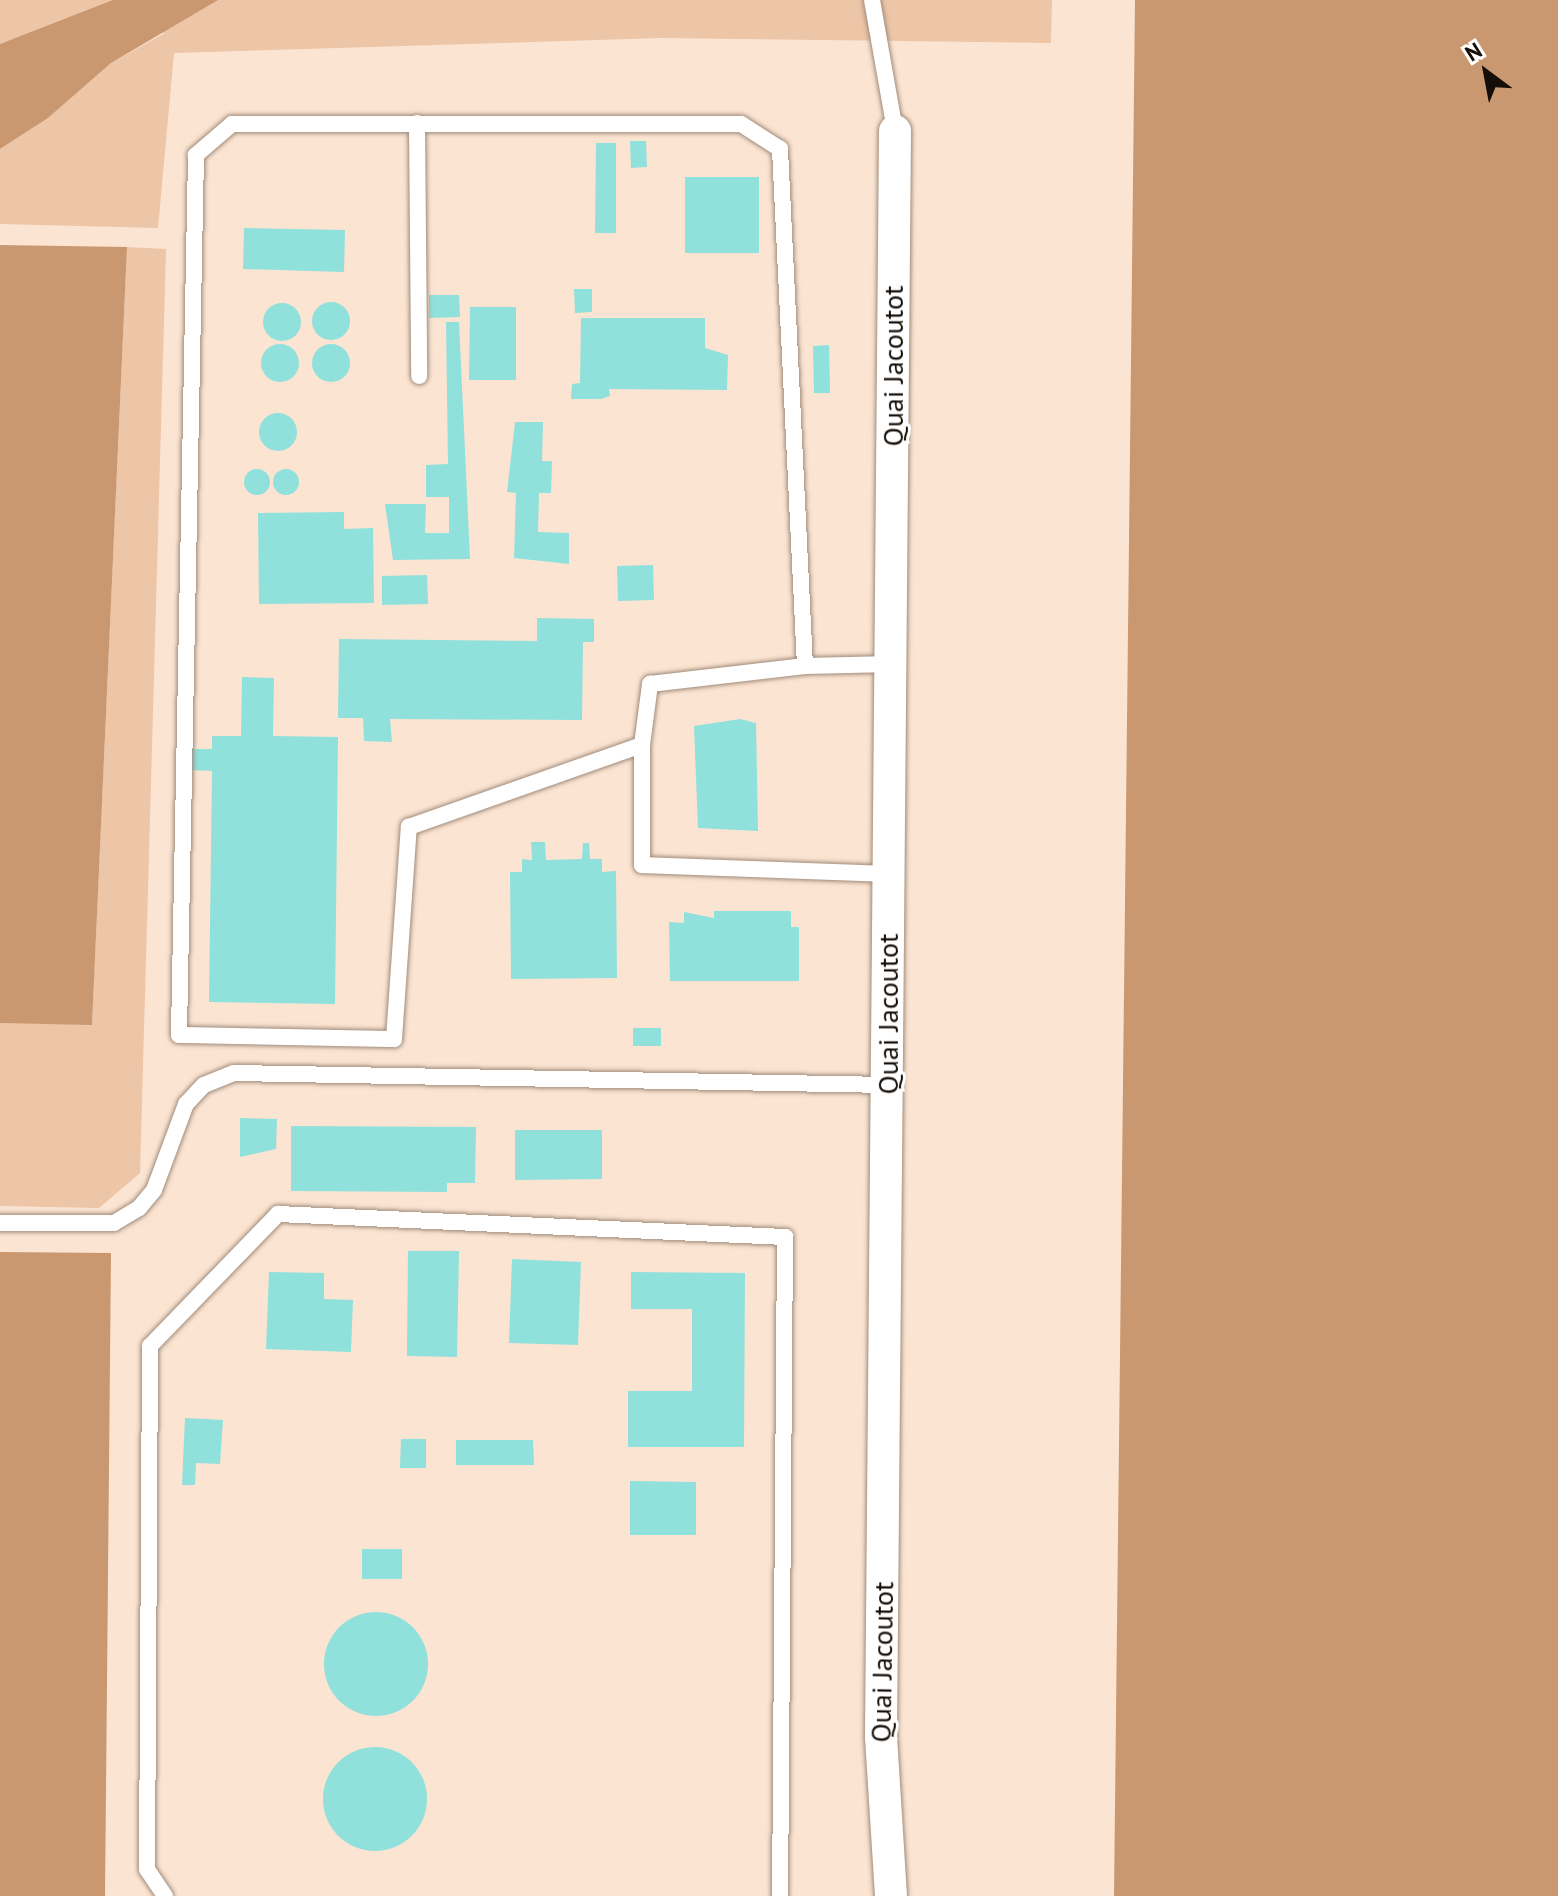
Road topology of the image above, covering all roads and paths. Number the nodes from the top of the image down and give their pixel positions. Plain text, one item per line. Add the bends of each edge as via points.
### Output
1 (872, 0) edge
2 (417, 123) junction
3 (895, 131) joint
4 (419, 376) dead end
5 (892, 664) junction
6 (805, 666) junction
7 (642, 745) junction
8 (888, 874) junction
9 (887, 1085) junction
10 (0, 1223) edge
11 (165, 1896) edge
12 (780, 1896) edge
13 (891, 1896) edge

1 - 3 lane
2 - 4 lane
2 - 6 lane via 741,124 780,149
2 - 7 lane via 232,124 196,155 179,1035 394,1039 409,827
3 - 5 street, Quai Jacoutot
5 - 6 lane
5 - 8 street, Quai Jacoutot
6 - 7 lane via 650,684
7 - 8 lane via 642,865
8 - 9 street, Quai Jacoutot
9 - 10 lane via 234,1073 204,1085 186,1104 154,1190 139,1208 114,1223
9 - 13 street, Quai Jacoutot via 881,1736
11 - 12 lane via 147,1869 150,1346 278,1214 785,1237

